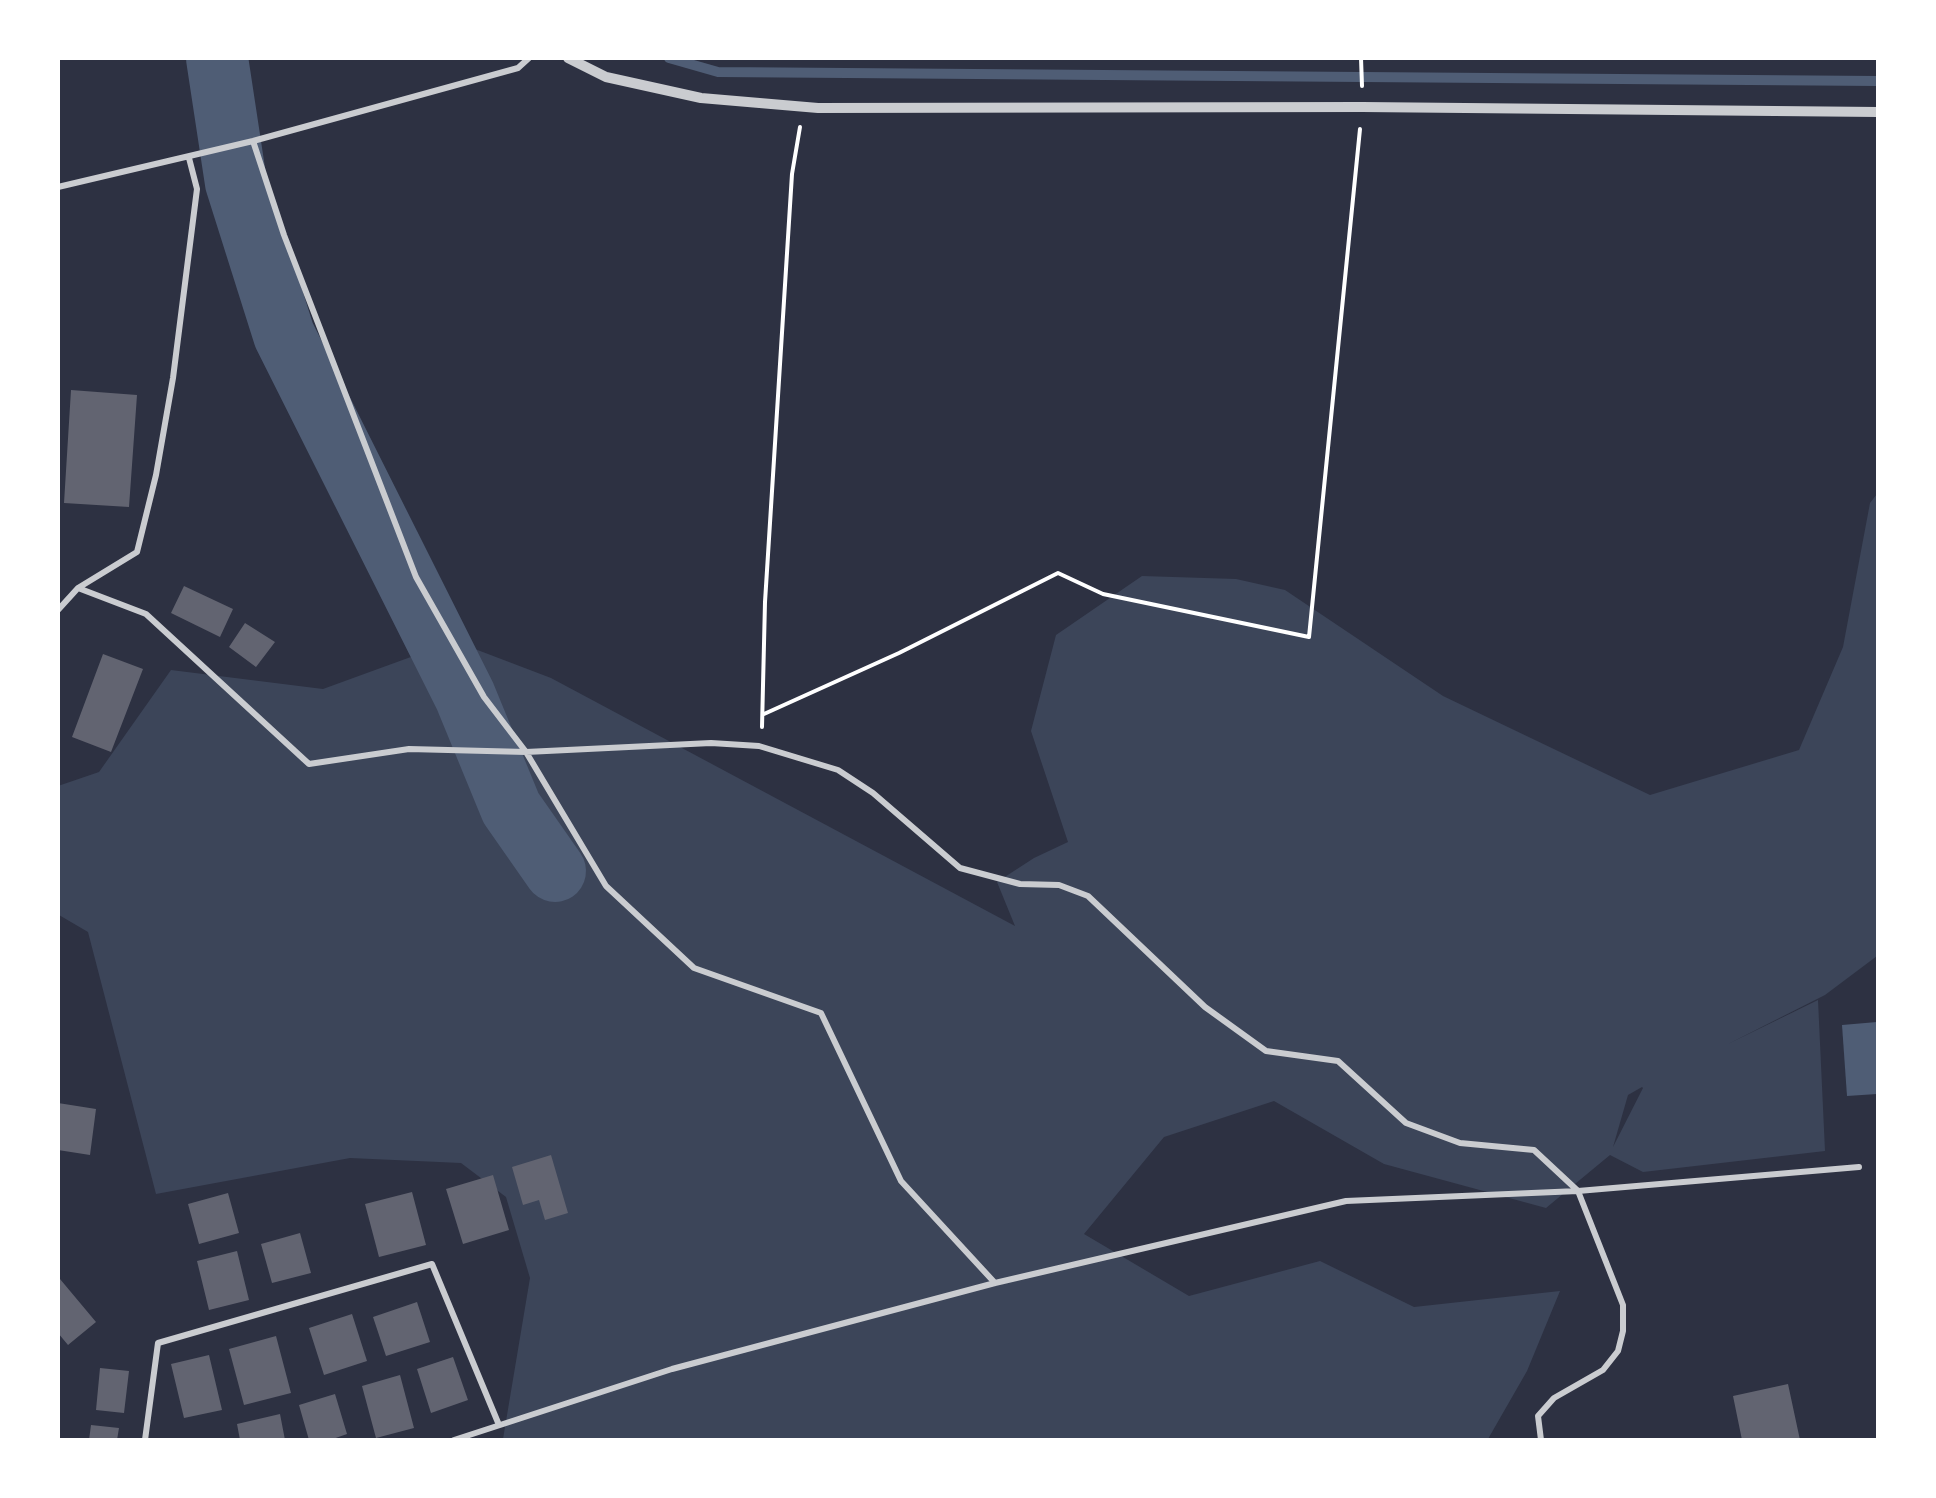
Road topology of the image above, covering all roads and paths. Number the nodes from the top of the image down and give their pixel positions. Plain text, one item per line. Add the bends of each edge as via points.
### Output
1 (529, 58) edge
2 (568, 58) edge
3 (803, 106) junction
4 (1362, 107) junction
5 (1878, 112) edge
6 (253, 141) junction
7 (189, 158) junction
8 (58, 187) edge
9 (78, 588) junction
10 (58, 610) edge
11 (526, 752) junction
12 (1859, 1167) dead end
13 (1578, 1191) junction
14 (995, 1283) junction
15 (499, 1425) junction
16 (145, 1440) edge
17 (454, 1440) edge
18 (1541, 1440) edge

1 - 6 street via 518,68
2 - 3 street via 606,77 701,98
3 - 4 street
3 - 4 path via 792,174 765,602 764,714 899,653 1058,573 1103,594 1309,637
4 - 5 street
6 - 7 street
6 - 11 street via 284,235 416,578 484,697
7 - 8 street
7 - 9 street via 197,189 173,378 156,475 137,552
9 - 10 street
9 - 11 street via 146,614 309,764 410,749
11 - 13 street via 711,743 749,745 838,770 873,793 960,868 1020,884 1059,885 1088,896 1205,1007 1266,1051 1338,1061 1406,1123 1460,1143 1534,1150
11 - 14 street via 606,886 694,968 821,1013 901,1181
12 - 13 street
13 - 14 street via 1346,1201
13 - 18 street via 1623,1305 1623,1331 1618,1351 1603,1370 1554,1398 1538,1416
14 - 15 street via 672,1370
15 - 16 street via 432,1264 158,1343
15 - 17 street

